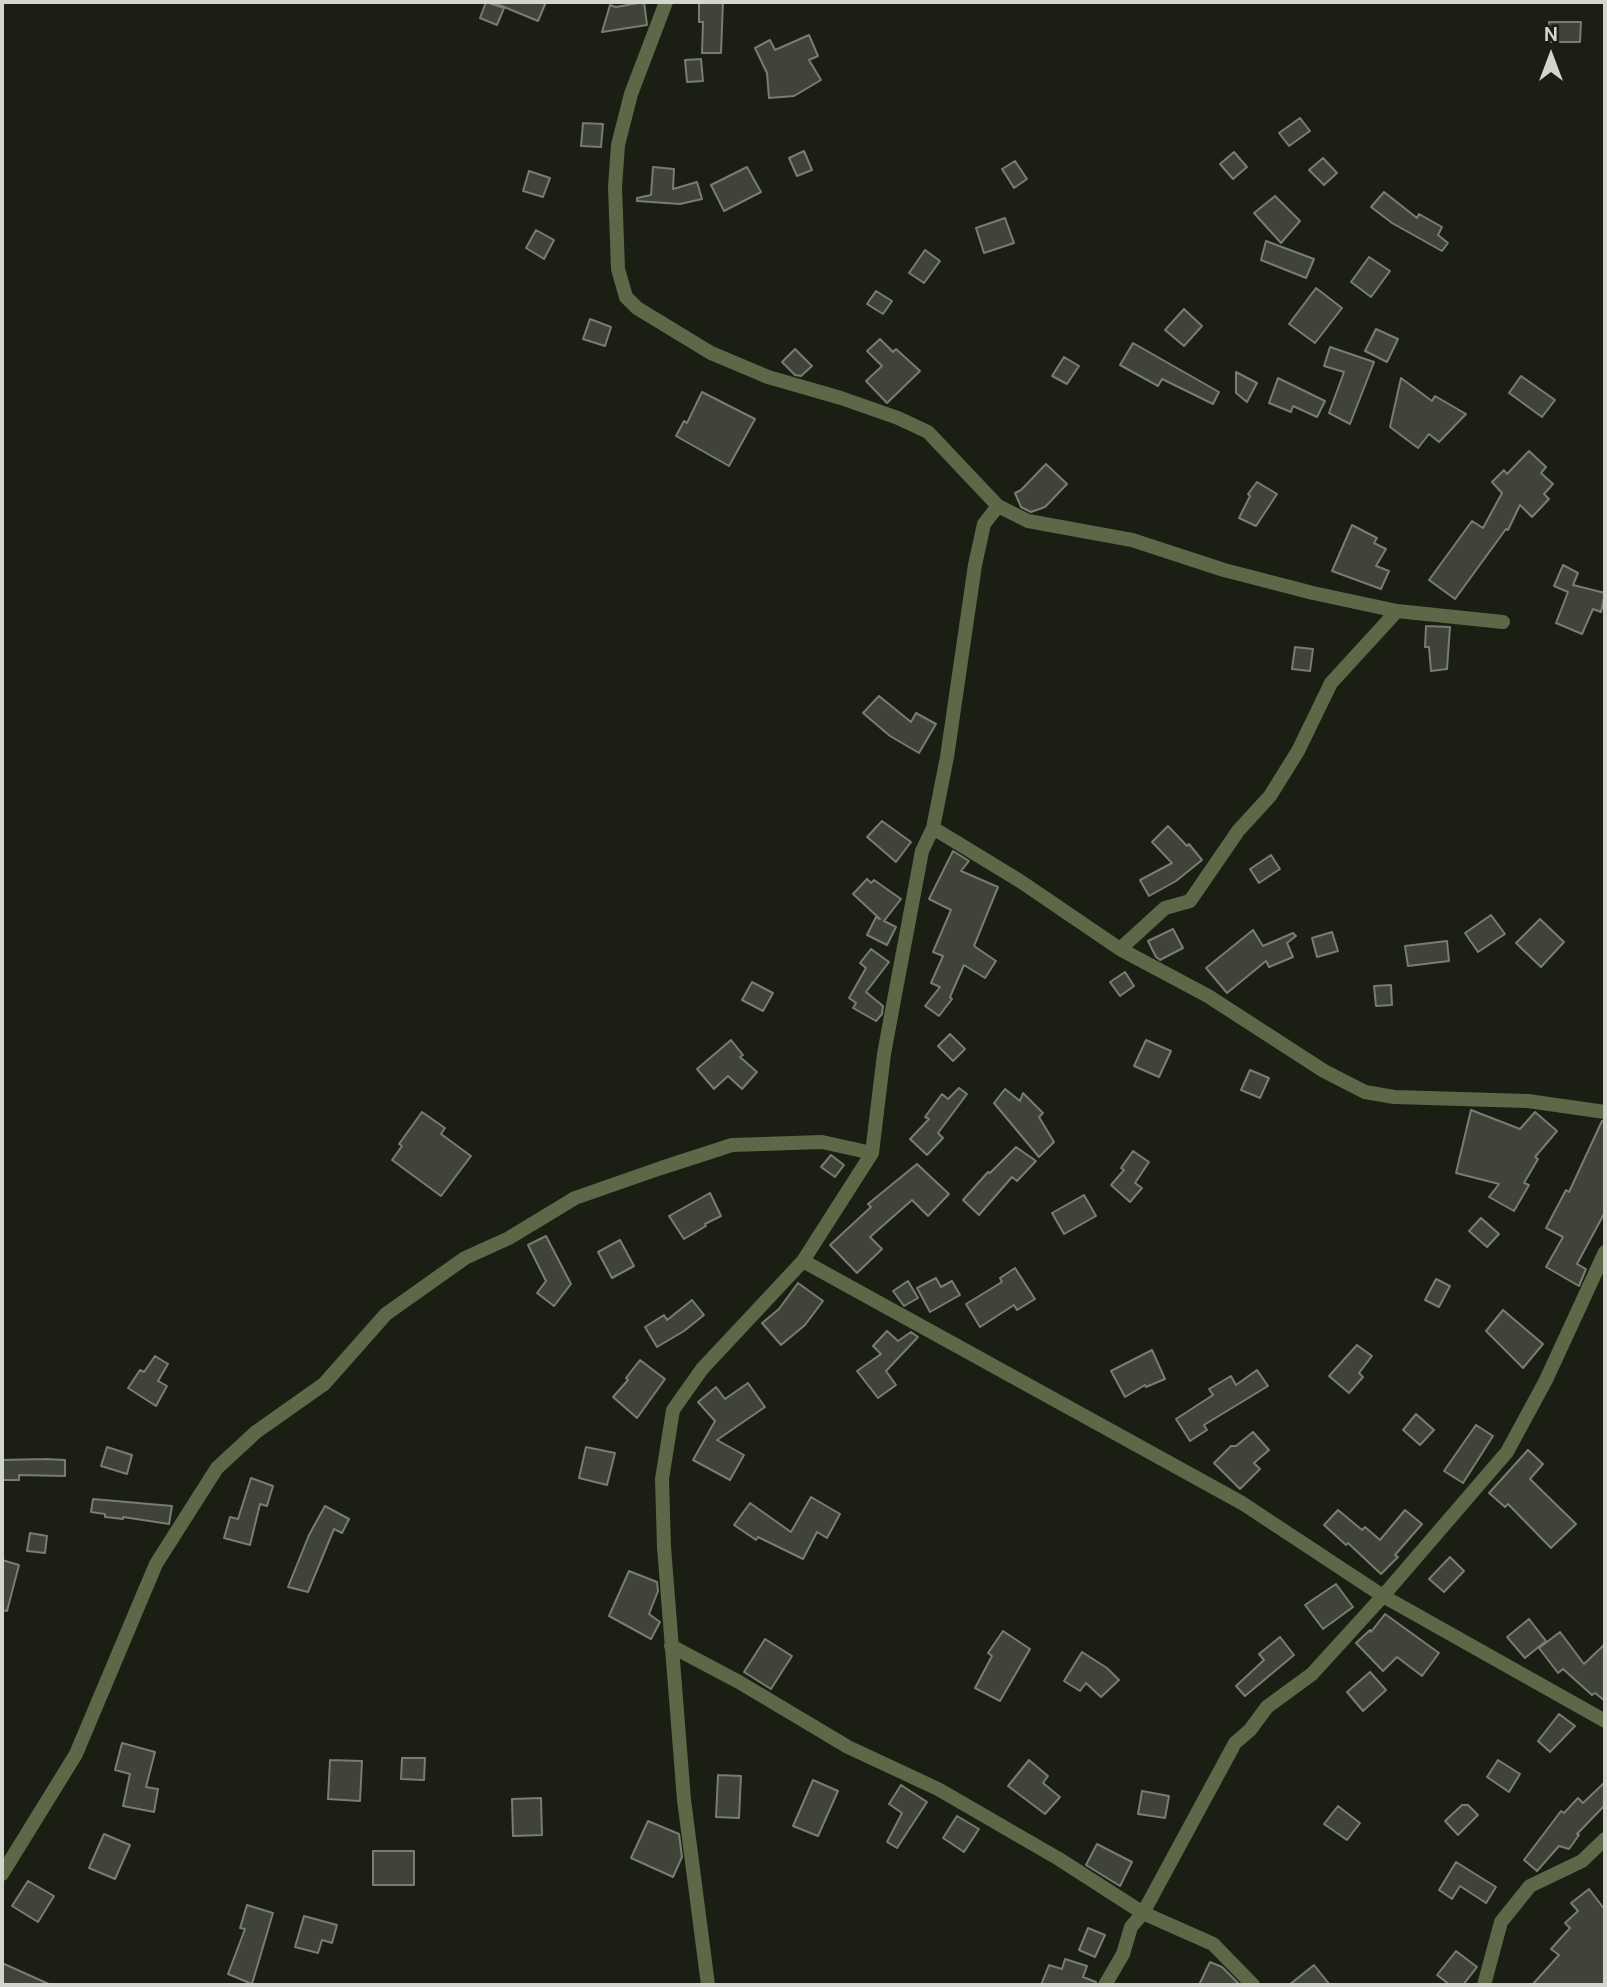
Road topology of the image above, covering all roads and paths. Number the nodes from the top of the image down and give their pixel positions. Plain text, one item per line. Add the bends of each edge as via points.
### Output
1 (666, 2) edge
2 (998, 506) junction
3 (1397, 611) junction
4 (1503, 622) dead end
5 (933, 828) junction
6 (1119, 948) junction
7 (1605, 1112) edge
8 (872, 1153) junction
9 (1605, 1252) edge
10 (803, 1261) junction
11 (1383, 1597) junction
12 (671, 1646) junction
13 (1605, 1721) edge
14 (1605, 1839) edge
15 (2, 1874) edge
16 (1143, 1913) junction
17 (708, 1985) edge
18 (1105, 1985) edge
19 (1253, 1985) edge
20 (1484, 1985) edge

1 - 2 street via 631,94 618,145 618,269 626,297 711,353 928,432
2 - 3 street via 1028,521 1132,540 1224,570
2 - 5 street via 984,524 975,565
3 - 4 street
3 - 6 street via 1331,683 1270,796 1238,831 1190,901 1165,908
5 - 6 street
5 - 8 street via 922,851 894,1000
6 - 7 street via 1208,996 1365,1092 1528,1101
8 - 10 street
8 - 15 street via 822,1142 732,1145 661,1168 575,1198 509,1238 465,1258 386,1314 324,1384 256,1432 217,1468 156,1564 76,1754
9 - 11 street via 1507,1452
10 - 11 street via 1242,1503
10 - 12 street via 702,1369 673,1410 662,1479
11 - 13 street
11 - 16 street via 1312,1674 1267,1707 1235,1743
12 - 16 street via 848,1747 938,1789
12 - 17 street via 684,1800
14 - 20 street via 1582,1861 1530,1886 1502,1922
16 - 18 street via 1131,1927 1123,1954
16 - 19 street via 1213,1944

